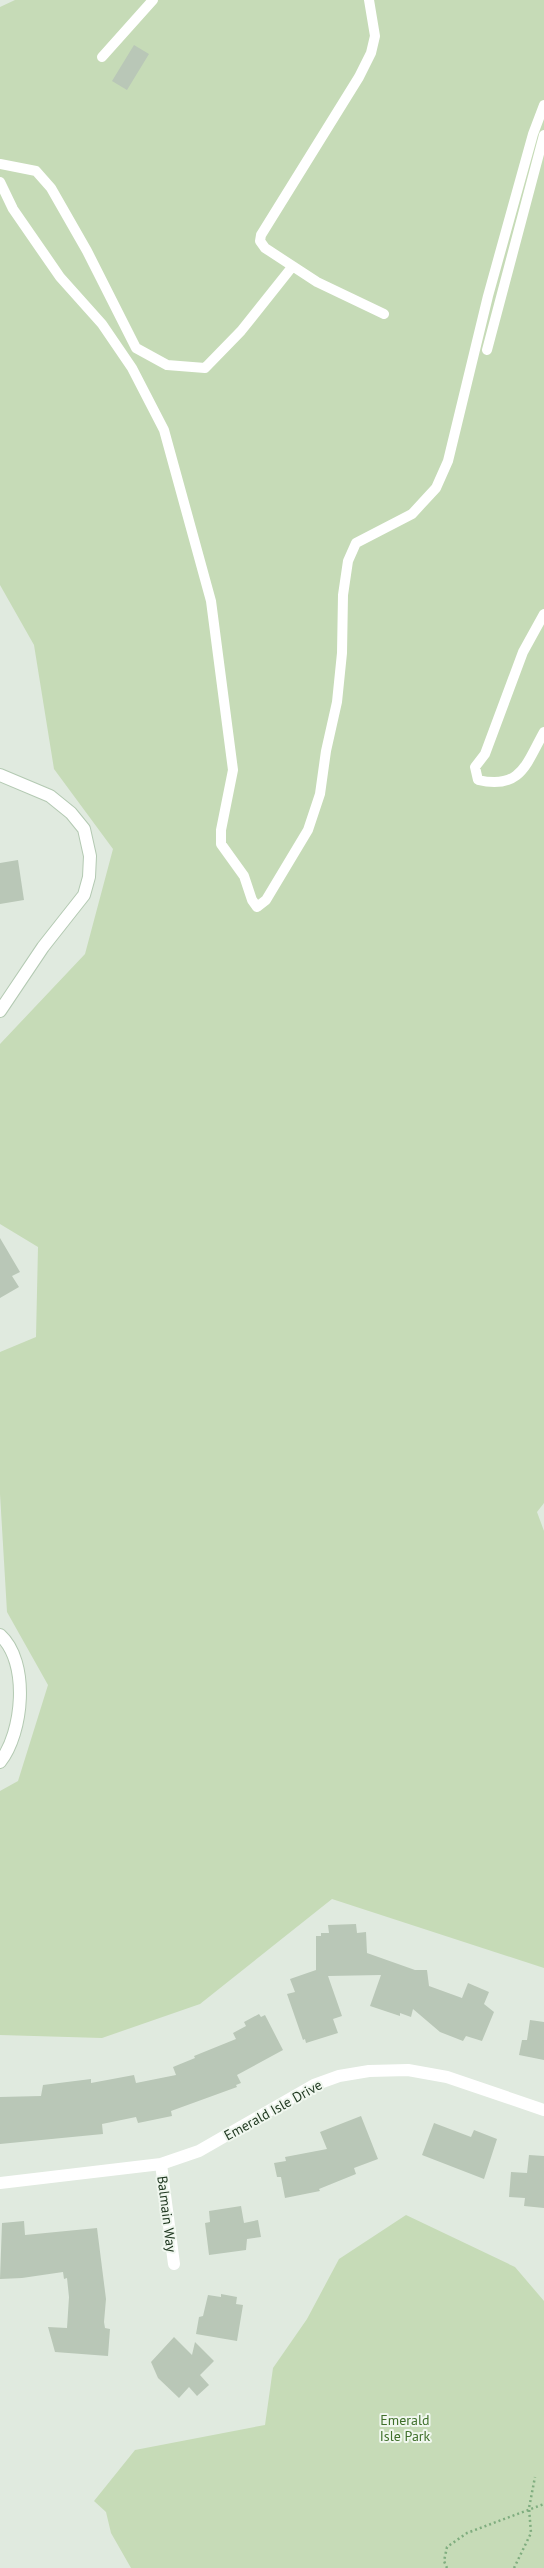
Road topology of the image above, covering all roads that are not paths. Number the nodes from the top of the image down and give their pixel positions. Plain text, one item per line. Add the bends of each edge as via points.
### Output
1 (153, 0) edge
2 (369, 0) edge
3 (102, 57) dead end
4 (544, 105) edge
5 (544, 135) edge
6 (0, 164) edge
7 (0, 182) edge
8 (292, 267) junction
9 (384, 314) dead end
10 (487, 350) dead end
11 (544, 614) edge
12 (544, 732) edge
13 (0, 775) edge
14 (0, 1011) edge
15 (0, 1635) edge
16 (0, 1762) edge
17 (544, 2110) edge
18 (161, 2164) junction
19 (0, 2183) edge
20 (174, 2264) dead end

1 - 3 lane
2 - 8 lane via 375,36 371,53 359,77 261,235 260,241 265,248
4 - 7 lane via 533,134 488,296 448,461 436,488 412,514 356,543 348,561 343,595 342,653 337,702 320,794 308,830 266,900 258,907 252,900 244,876 221,844 221,830 233,770 211,601 164,430 132,368 102,324 60,276 13,209
5 - 10 lane
6 - 8 lane via 36,171 51,188 87,251 136,348 167,364 205,368 241,331
8 - 9 lane
11 - 12 lane via 523,652 485,754 475,767 478,780 506,782 520,774
13 - 14 street via 50,796 72,812 84,830 90,856 90,877 84,895 43,947
15 - 16 street via 13,1655 19,1671 20,1708 11,1743
17 - 18 street, Emerald Isle Drive via 447,2076 408,2070 369,2071 339,2076 314,2085 199,2151
18 - 19 street, Emerald Isle Drive
18 - 20 street, Balmain Way

